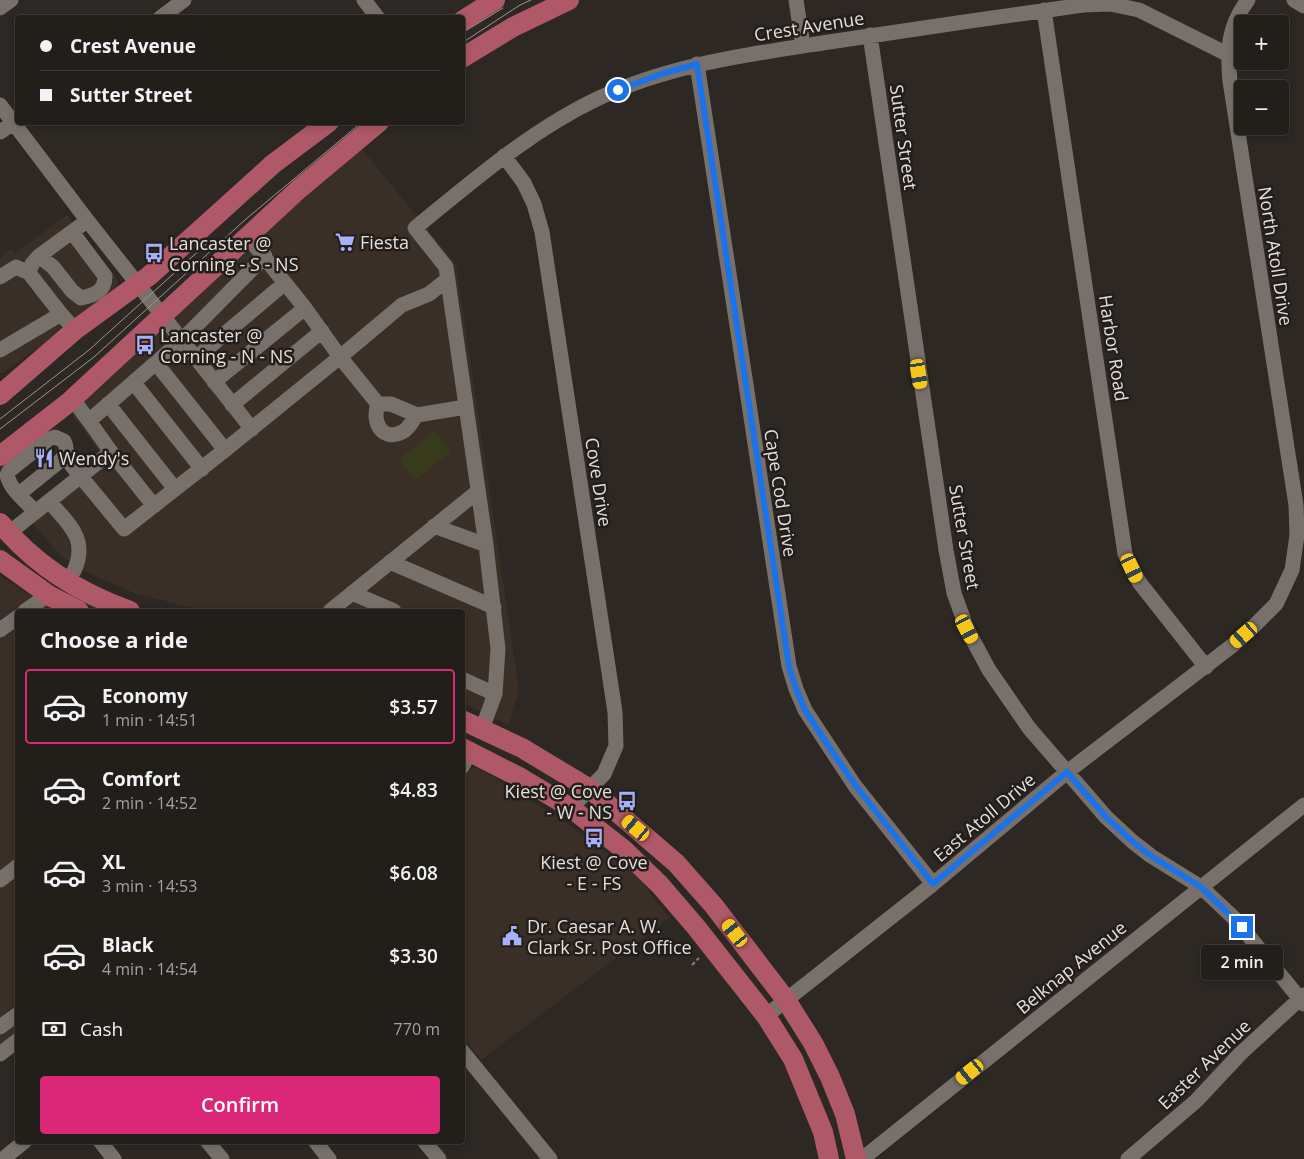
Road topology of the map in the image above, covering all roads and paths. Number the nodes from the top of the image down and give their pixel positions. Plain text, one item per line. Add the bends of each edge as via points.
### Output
1 (11, 0) edge
2 (184, 0) edge
3 (495, 0) edge
4 (569, 0) edge
5 (796, 0) edge
6 (1248, 0) edge
7 (1294, 0) edge
8 (1304, 6) edge
9 (0, 8) edge
10 (1044, 10) junction
11 (164, 15) edge
12 (465, 20) edge
13 (870, 36) junction
14 (803, 46) junction
15 (1228, 54) junction
16 (465, 56) edge
17 (697, 64) junction
18 (0, 105) edge
19 (15, 121) edge
20 (18, 125) edge
21 (324, 125) edge
22 (375, 125) edge
23 (0, 132) edge
24 (504, 156) junction
25 (87, 220) junction
26 (74, 231) junction
27 (248, 237) junction
28 (39, 256) junction
29 (265, 256) junction
30 (29, 273) junction
31 (0, 277) edge
32 (448, 279) junction
33 (285, 283) junction
34 (138, 285) junction
35 (305, 308) junction
36 (61, 314) junction
37 (162, 315) junction
38 (76, 330) junction
39 (322, 331) junction
40 (182, 340) junction
41 (0, 350) edge
42 (340, 357) junction
43 (196, 358) junction
44 (156, 363) junction
45 (214, 382) junction
46 (134, 383) junction
47 (2, 390) edge
48 (72, 398) junction
49 (108, 404) junction
50 (378, 404) junction
51 (232, 405) junction
52 (466, 407) junction
53 (417, 415) junction
54 (89, 421) junction
55 (252, 429) junction
56 (225, 450) junction
57 (111, 452) junction
58 (0, 456) edge
59 (61, 460) junction
60 (202, 468) junction
61 (80, 476) junction
62 (175, 489) junction
63 (478, 492) junction
64 (19, 494) junction
65 (49, 501) junction
66 (154, 506) junction
67 (35, 511) junction
68 (434, 526) junction
69 (4, 528) edge
70 (486, 545) junction
71 (390, 562) junction
72 (5, 564) edge
73 (74, 571) dead end
74 (352, 593) junction
75 (41, 600) dead end
76 (494, 607) junction
77 (28, 609) edge
78 (75, 609) edge
79 (125, 609) edge
80 (332, 609) edge
81 (389, 609) edge
82 (15, 619) edge
83 (0, 629) edge
84 (1206, 667) junction
85 (465, 680) edge
86 (495, 694) junction
87 (465, 721) edge
88 (482, 729) junction
89 (465, 756) edge
90 (1067, 772) junction
91 (590, 789) junction
92 (1304, 805) edge
93 (571, 808) junction
94 (15, 868) edge
95 (0, 880) edge
96 (933, 884) junction
97 (1201, 887) junction
98 (701, 957) dead end
99 (692, 965) dead end
100 (1302, 999) edge
101 (786, 1000) junction
102 (15, 1016) edge
103 (766, 1016) junction
104 (0, 1027) edge
105 (15, 1042) edge
106 (0, 1054) edge
107 (465, 1055) edge
108 (21, 1144) edge
109 (102, 1144) edge
110 (210, 1144) edge
111 (317, 1144) edge
112 (426, 1144) edge
113 (3, 1157) edge
114 (114, 1159) edge
115 (222, 1159) edge
116 (329, 1159) edge
117 (439, 1159) edge
118 (550, 1159) edge
119 (829, 1159) edge
120 (856, 1159) edge
121 (862, 1159) edge
122 (1128, 1159) edge

1 - 9 street
2 - 11 street
3 - 12 main road
4 - 16 main road via 512,27
5 - 14 street
6 - 15 street, North Atoll Drive via 1235,23
7 - 8 street
10 - 13 street, Crest Avenue
10 - 15 street, Crest Avenue via 1110,4 1139,10
10 - 84 street, Harbor Road via 1126,554 1139,582
13 - 14 street, Crest Avenue
13 - 90 street, Sutter Street via 954,593 967,629 988,670 1029,728
14 - 17 street, Crest Avenue
15 - 84 street, North Atoll Drive via 1296,505 1297,535 1292,570 1276,604
17 - 24 street, Crest Avenue via 636,82 600,98 538,131
17 - 96 street, Cape Cod Drive via 789,666 805,710 850,779
18 - 19 street
19 - 23 street
20 - 25 street
21 - 34 main road via 273,164
22 - 27 main road
24 - 32 street, Crest Avenue via 415,228 446,266
24 - 91 street, Cove Drive via 524,183 542,232 615,712 616,746 604,774
25 - 26 street
25 - 34 street
26 - 28 street
26 - 28 street via 105,276 105,284 97,294 81,298
27 - 29 street
27 - 37 main road
28 - 30 street
29 - 33 street
29 - 40 street
30 - 31 street via 16,267
30 - 36 street
32 - 42 street via 429,294 402,305
32 - 52 street
33 - 35 street
33 - 43 street
34 - 37 street
34 - 38 main road
35 - 39 street
35 - 45 street
36 - 38 street
36 - 41 street
37 - 40 street
37 - 48 main road
38 - 47 main road
39 - 42 street
39 - 51 street
40 - 43 street
40 - 44 street
42 - 50 street
42 - 55 street
43 - 45 street
44 - 46 street
44 - 56 street
45 - 51 street
46 - 49 street
46 - 60 street
48 - 54 street
48 - 58 main road
49 - 54 street
49 - 62 street
50 - 53 street via 391,404
50 - 53 street via 374,414 377,426 390,435 403,431
51 - 55 street
52 - 53 street
52 - 63 street
54 - 57 street
55 - 56 street
56 - 60 street
57 - 61 street
57 - 66 street
59 - 61 street via 68,461
59 - 64 street
59 - 64 street via 67,447 64,441 55,437 49,439 9,471 8,480
60 - 62 street
61 - 65 street
61 - 66 street via 124,529
62 - 66 street
63 - 68 street
63 - 70 street
64 - 67 street
65 - 67 street
65 - 73 street via 74,531 80,545
67 - 69 street
68 - 70 street
68 - 71 street
69 - 79 main road via 50,570 101,600
70 - 76 street
71 - 74 street
71 - 76 street
72 - 78 main road via 50,596
74 - 80 street
74 - 81 street
75 - 77 street
76 - 86 street via 498,649
82 - 83 street
84 - 90 street, East Atoll Drive
85 - 86 street
86 - 88 street
87 - 88 main road
88 - 89 main road
88 - 91 main road via 538,757
89 - 93 main road via 521,778
90 - 96 street, East Atoll Drive
90 - 97 street, Sutter Street via 1133,842
91 - 93 street, Cove Drive
91 - 101 main road via 676,863 714,906
92 - 97 street, Belknap Avenue
93 - 103 main road via 623,849 660,885
94 - 95 street
96 - 101 street, East Atoll Drive
97 - 100 street, Sutter Street via 1235,918
97 - 121 street, Belknap Avenue
98 - 99 path
100 - 122 street, Easter Avenue via 1240,1054 1196,1101
101 - 103 street, East Atoll Drive
101 - 120 main road via 830,1077 845,1114
102 - 104 street
103 - 119 main road via 793,1059 809,1094
105 - 106 street
107 - 118 street
108 - 113 street
109 - 114 street
110 - 115 street
111 - 116 street
112 - 117 street

